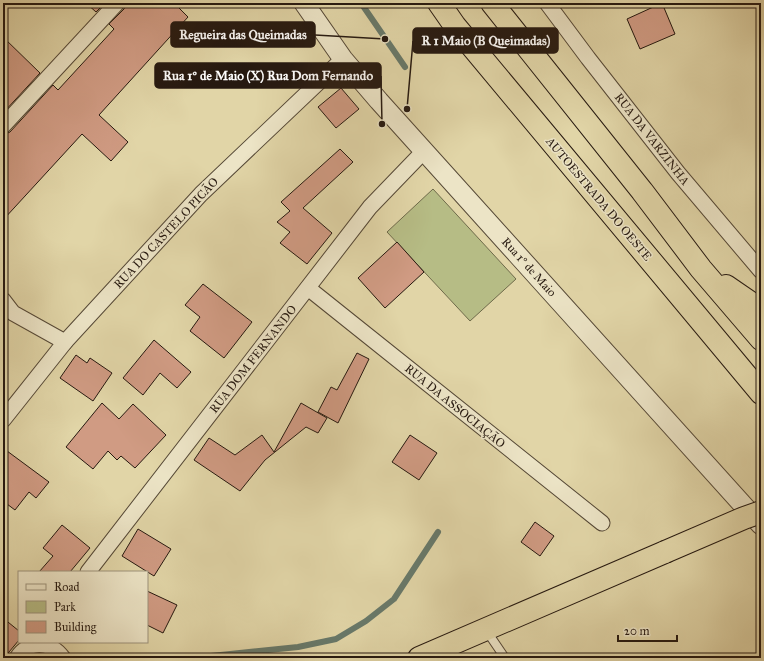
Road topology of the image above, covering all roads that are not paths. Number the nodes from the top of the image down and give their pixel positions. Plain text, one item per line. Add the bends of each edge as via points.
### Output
1 (117, 3) edge
2 (304, 3) edge
3 (439, 3) edge
4 (492, 3) edge
5 (547, 3) edge
6 (343, 59) junction
7 (3, 126) edge
8 (424, 151) junction
9 (701, 269) junction
10 (761, 271) edge
11 (308, 288) junction
12 (3, 300) edge
13 (761, 310) edge
14 (761, 339) edge
15 (65, 342) junction
16 (761, 394) edge
17 (3, 420) edge
18 (761, 512) edge
19 (602, 524) dead end
20 (761, 525) edge
21 (89, 571) edge
22 (486, 629) junction
23 (41, 643) edge
24 (17, 658) edge
25 (62, 658) edge
26 (419, 658) edge
27 (505, 658) edge

1 - 7 street
2 - 6 street, Rua 1º de Maio
3 - 16 highway, AUTOESTRADA DO OESTE via 455,26
4 - 9 highway
5 - 10 street, RUA DA VARZINHA via 678,173
6 - 8 street, Rua 1º de Maio
6 - 15 street, RUA DO CASTELO PICÃO via 201,194
8 - 11 street, RUA DOM FERNANDO via 370,207
8 - 20 street, Rua 1º de Maio
9 - 13 highway
9 - 14 highway
11 - 19 street, RUA DA ASSOCIAÇÃO
11 - 21 street, RUA DOM FERNANDO
12 - 15 street via 13,313
15 - 17 street, RUA DO CASTELO PICÃO
18 - 22 highway, bridge
22 - 26 highway
22 - 27 lane
23 - 24 street via 26,648
23 - 25 street via 56,650

